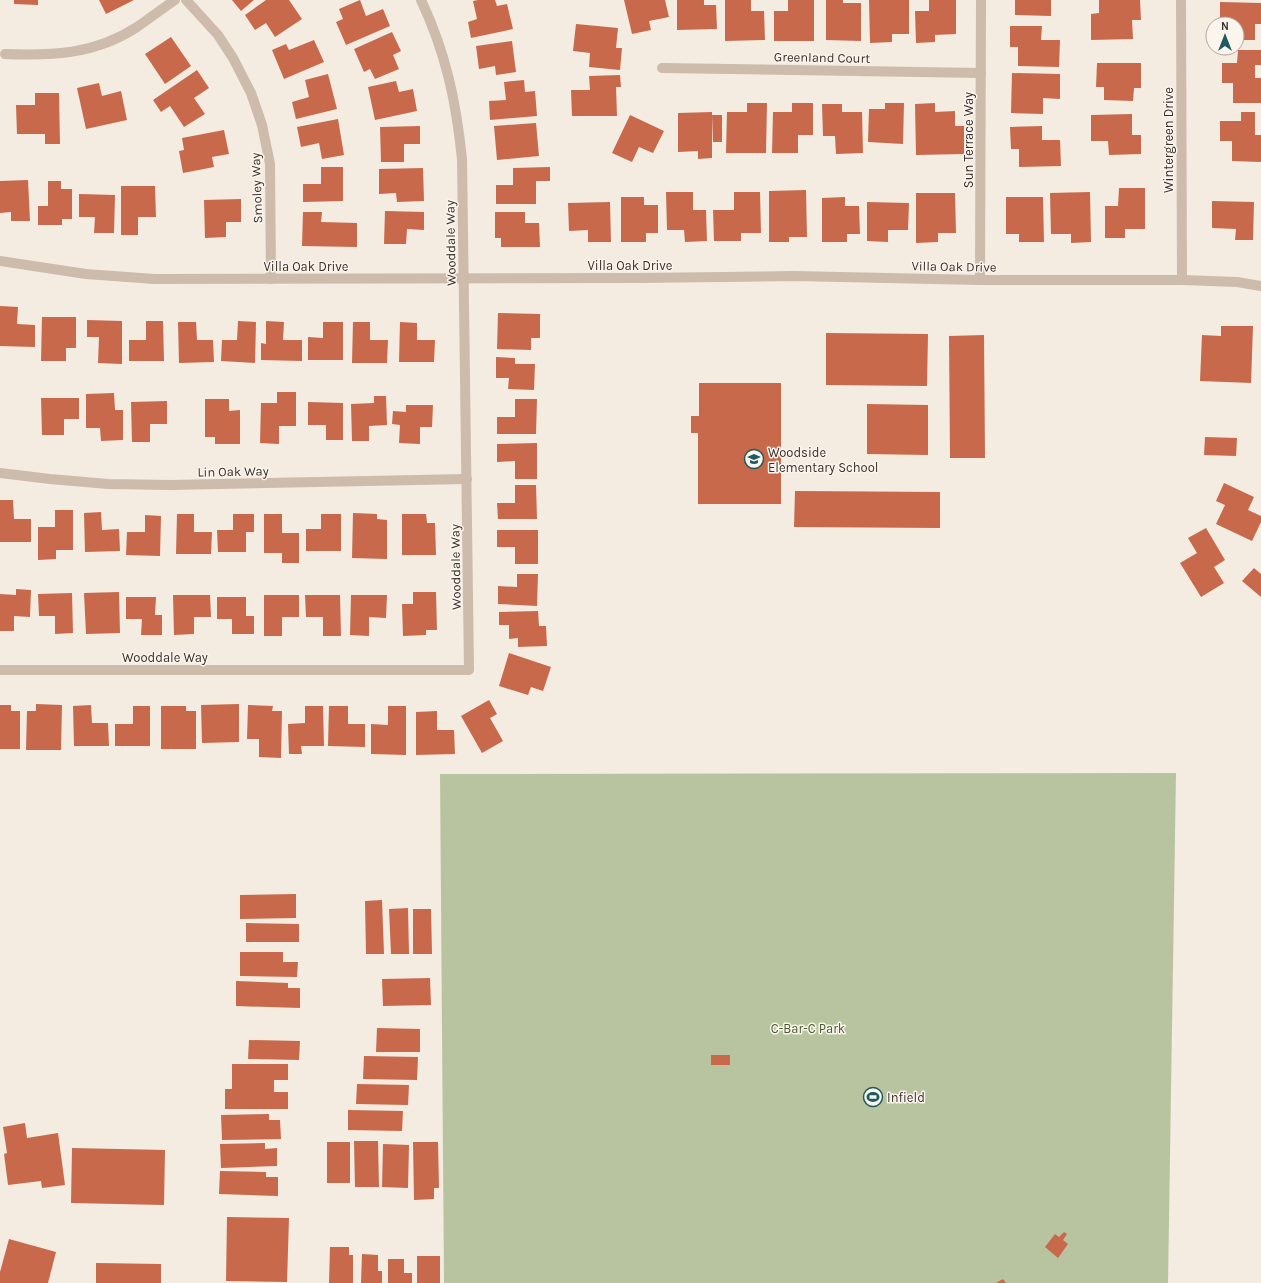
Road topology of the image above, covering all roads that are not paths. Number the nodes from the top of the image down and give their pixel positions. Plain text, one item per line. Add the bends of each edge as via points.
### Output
1 (175, 0) edge
2 (186, 0) edge
3 (421, 0) edge
4 (981, 0) edge
5 (1181, 0) edge
6 (5, 54) dead end
7 (662, 68) dead end
8 (981, 73) junction
9 (0, 261) edge
10 (271, 279) junction
11 (464, 279) junction
12 (980, 280) junction
13 (1182, 280) junction
14 (1261, 286) edge
15 (0, 472) edge
16 (467, 479) junction
17 (0, 670) edge

1 - 6 street via 137,27 98,46 48,55
2 - 10 street, Smoley Way via 218,35 233,58 251,93 262,125 270,164
3 - 11 street, Wooddale Way via 443,54 455,106 462,159
4 - 8 street, Sun Terrace Way
5 - 13 street, Wintergreen Drive
7 - 8 street, Greenland Court
8 - 12 street, Sun Terrace Way
9 - 10 street, Villa Oak Drive via 131,278
10 - 11 street, Villa Oak Drive
11 - 12 street, Villa Oak Drive via 794,276
11 - 16 street, Wooddale Way
12 - 13 street, Villa Oak Drive
13 - 14 street, Villa Oak Drive via 1237,282
15 - 16 street, Lin Oak Way via 108,484 171,486
16 - 17 street, Wooddale Way via 470,670

